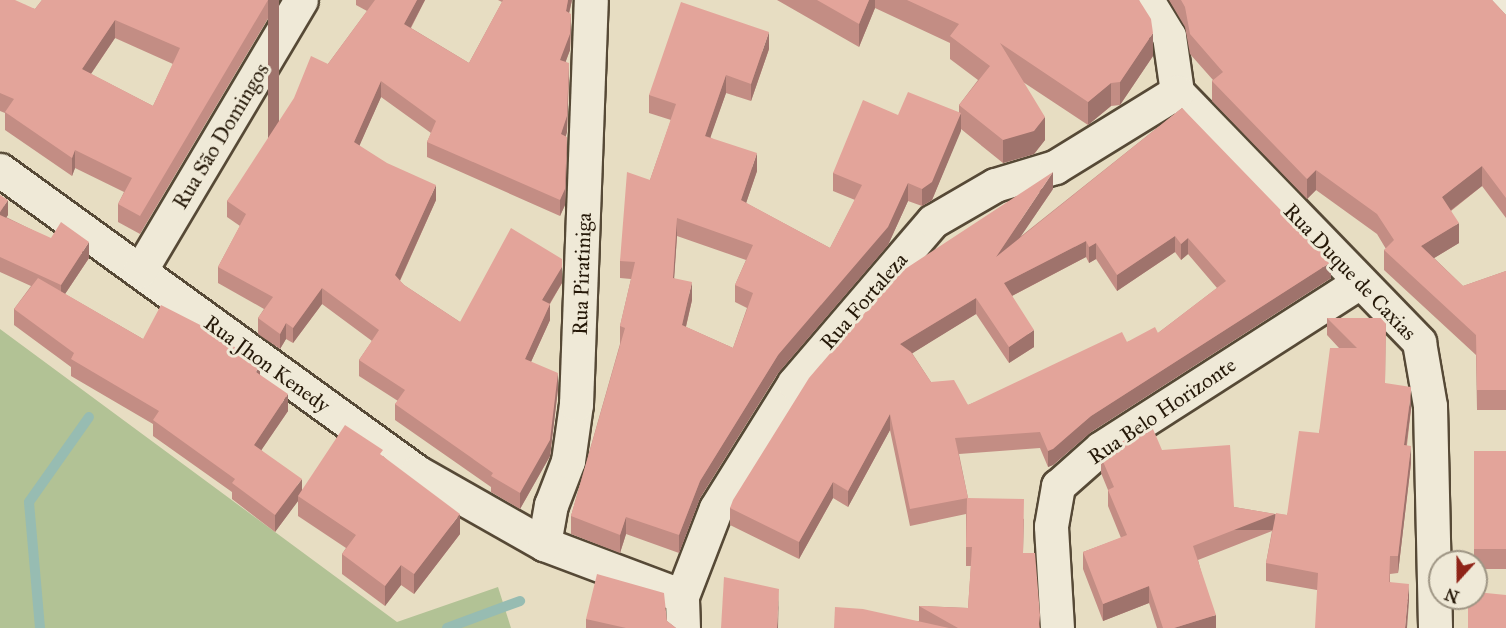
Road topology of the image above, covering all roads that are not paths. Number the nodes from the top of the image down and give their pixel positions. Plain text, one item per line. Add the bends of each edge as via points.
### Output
1 (301, 0) edge
2 (591, 0) edge
3 (1147, 0) edge
4 (1177, 92) junction
5 (0, 170) edge
6 (140, 272) junction
7 (1359, 283) junction
8 (544, 544) junction
9 (682, 596) junction
10 (683, 628) edge
11 (1057, 628) edge
12 (1435, 628) edge

1 - 6 street, Rua São Domingos
2 - 8 street, Rua Piratiniga via 576,404 568,461 551,505
3 - 4 street via 1169,36
4 - 7 street, Rua Duque de Caxias
4 - 9 street, Rua Fortaleza via 1055,167 995,185 933,221 794,383 716,508
5 - 6 street, Rua Jhon Kenedy
6 - 8 street, Rua Jhon Kenedy via 417,472
7 - 11 street, Rua Belo Horizonte via 1101,448 1058,486 1051,526
7 - 12 street, Rua Duque de Caxias via 1419,342 1430,406
8 - 9 street, Rua Jhon Kenedy
9 - 10 street, Rua Fortaleza

